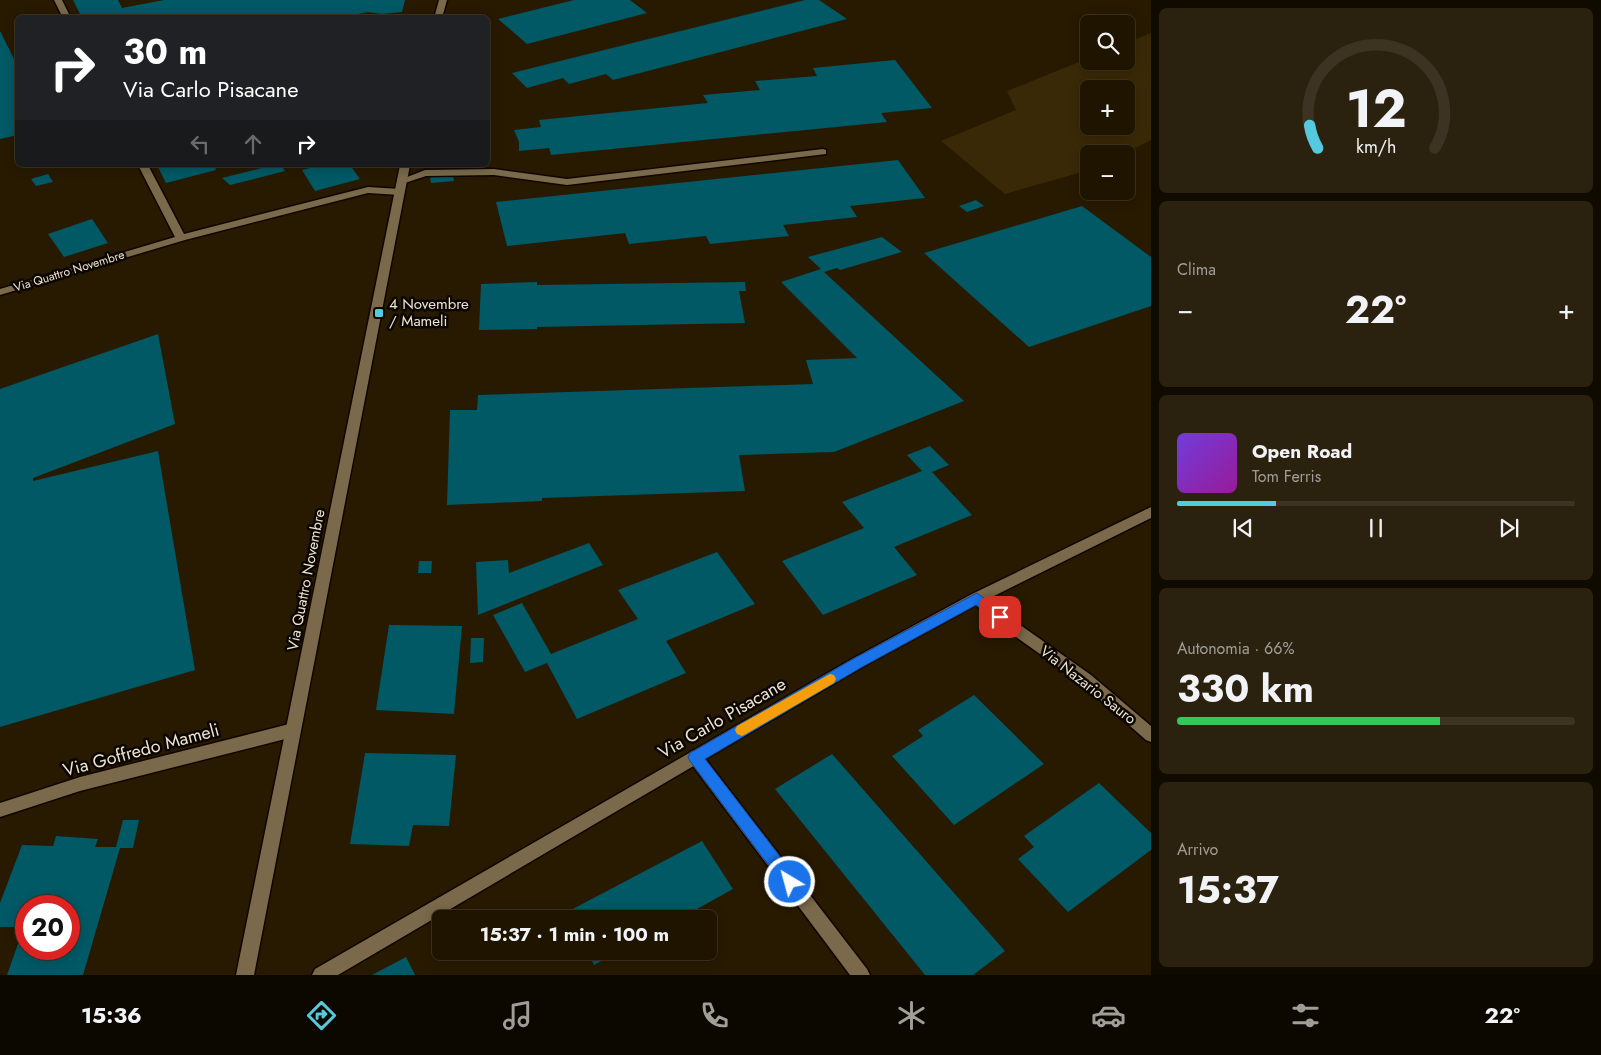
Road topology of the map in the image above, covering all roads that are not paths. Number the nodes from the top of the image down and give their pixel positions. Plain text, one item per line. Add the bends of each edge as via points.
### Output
1 (58, 0) edge
2 (443, 0) edge
3 (66, 15) edge
4 (439, 15) edge
5 (823, 152) dead end
6 (144, 167) edge
7 (405, 167) edge
8 (401, 186) junction
9 (181, 238) junction
10 (0, 292) edge
11 (1151, 512) edge
12 (977, 598) junction
13 (293, 730) junction
14 (1151, 735) edge
15 (695, 757) junction
16 (0, 810) edge
17 (245, 975) edge
18 (321, 975) edge
19 (861, 975) edge

1 - 3 street
2 - 4 street
5 - 8 street via 567,182 494,172 425,173
6 - 9 street
7 - 8 street, Via Quattro Novembre
8 - 9 street, Via Quattro Novembre via 368,190
8 - 13 street, Via Quattro Novembre
9 - 10 street, Via Quattro Novembre
11 - 12 street, Via Carlo Pisacane
12 - 14 street, Via Nazario Sauro via 1086,679
12 - 15 street, Via Carlo Pisacane
13 - 16 street, Via Goffredo Mameli via 80,784
13 - 17 street, Via Quattro Novembre
15 - 18 street, Via Carlo Pisacane
15 - 19 street

